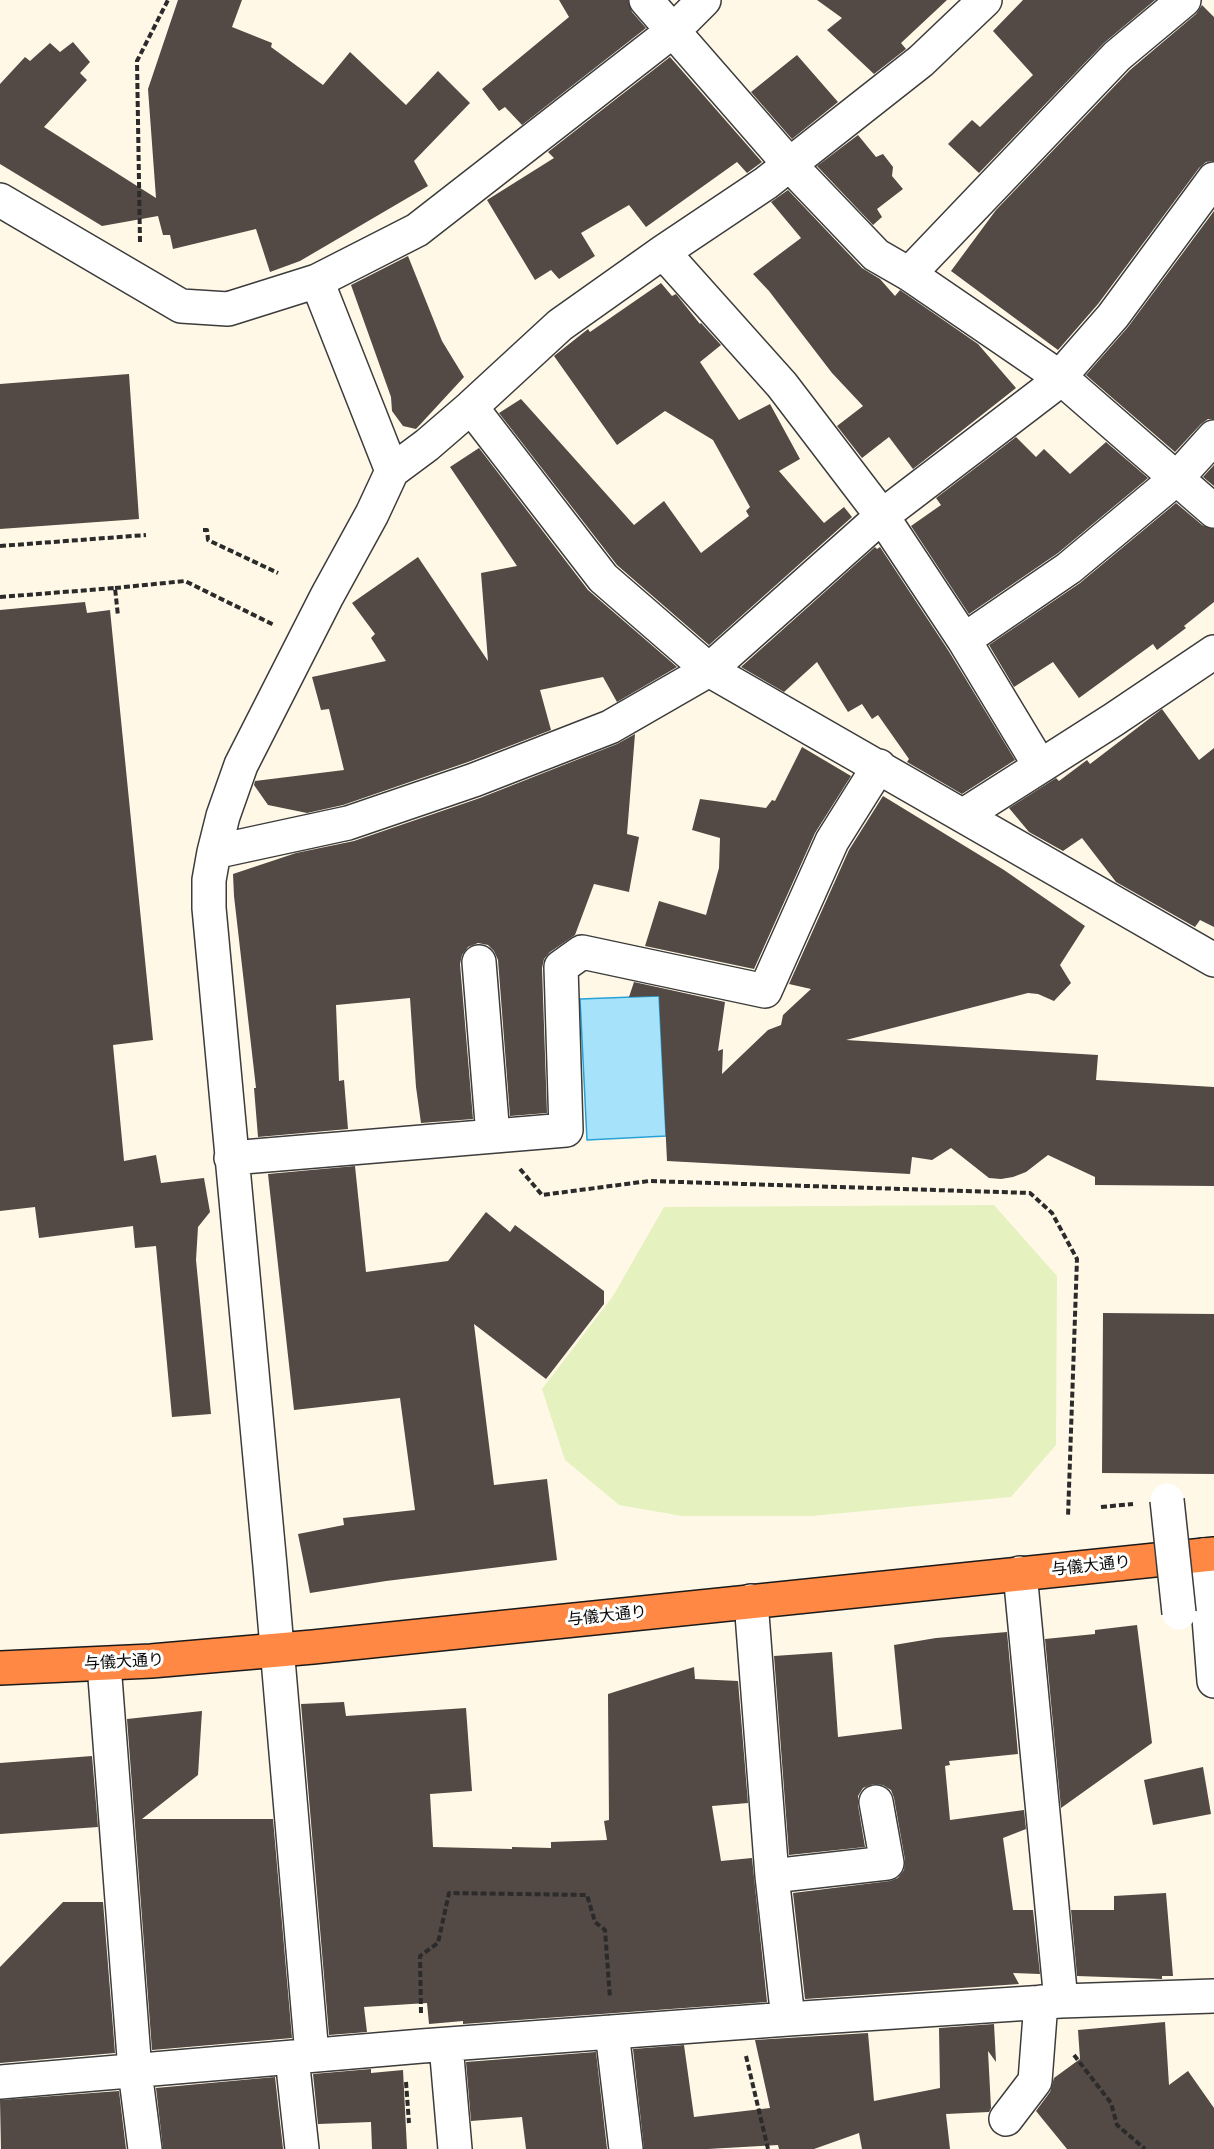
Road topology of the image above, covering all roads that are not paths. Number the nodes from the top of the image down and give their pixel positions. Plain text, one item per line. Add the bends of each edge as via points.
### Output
1 (646, 0) edge
2 (704, 0) edge
3 (985, 0) edge
4 (1184, 0) edge
5 (674, 30) junction
6 (790, 165) junction
7 (1214, 179) edge
8 (0, 200) edge
9 (663, 252) junction
10 (909, 274) junction
11 (317, 281) junction
12 (1061, 378) junction
13 (471, 407) junction
14 (1214, 437) edge
15 (392, 471) junction
16 (1177, 478) junction
17 (1214, 511) edge
18 (882, 516) junction
19 (964, 640) junction
20 (1214, 652) edge
21 (709, 670) junction
22 (879, 766) junction
23 (1040, 766) junction
24 (964, 815) junction
25 (214, 852) junction
26 (1214, 960) edge
27 (479, 962) dead end
28 (493, 1136) junction
29 (231, 1158) junction
30 (1167, 1500) dead end
31 (1209, 1555) edge
32 (1020, 1573) junction
33 (751, 1601) junction
34 (1179, 1613) dead end
35 (277, 1650) junction
36 (104, 1664) junction
37 (0, 1668) edge
38 (1214, 1681) edge
39 (876, 1802) dead end
40 (772, 1876) junction
41 (1214, 1996) edge
42 (1047, 2010) junction
43 (788, 2019) junction
44 (612, 2032) junction
45 (434, 2046) junction
46 (302, 2057) junction
47 (135, 2071) junction
48 (0, 2082) edge
49 (1006, 2119) dead end
50 (146, 2149) edge
51 (302, 2149) edge
52 (455, 2149) edge
53 (626, 2149) edge

1 - 5 street
2 - 5 street
3 - 6 street via 921,61
4 - 10 street via 1117,56
5 - 6 street
5 - 11 street via 417,230
6 - 9 street
6 - 10 street via 876,255
7 - 12 street via 1113,316
8 - 11 street via 181,306 228,309
9 - 13 street via 560,325
9 - 18 street via 782,385
10 - 12 street
11 - 15 street
12 - 16 street
12 - 18 street
13 - 15 street
13 - 21 street via 603,578
14 - 16 street
15 - 25 street via 241,765
16 - 17 street
16 - 19 street via 1069,568
18 - 19 street
18 - 21 street
19 - 23 street
20 - 23 street
21 - 22 street
21 - 25 street via 610,727 474,780 348,823
22 - 24 street
22 - 28 street via 832,841 765,991 582,952 561,967 566,1130
23 - 24 street
24 - 26 street
25 - 29 street via 209,908
27 - 28 street
28 - 29 street
29 - 35 street
30 - 34 street, bridge
31 - 32 highway, 与儀大通り
31 - 38 street
32 - 33 highway, 与儀大通り
32 - 42 street
33 - 35 highway, 与儀大通り
33 - 40 street
35 - 36 highway, 与儀大通り
35 - 46 street
36 - 37 highway, 与儀大通り
36 - 47 street
39 - 40 street via 886,1863
40 - 43 street
41 - 42 street
42 - 43 street
42 - 49 street via 1035,2081
43 - 44 street
44 - 45 street
44 - 53 street
45 - 46 street
45 - 52 street
46 - 47 street
46 - 51 street
47 - 48 street
47 - 50 street

